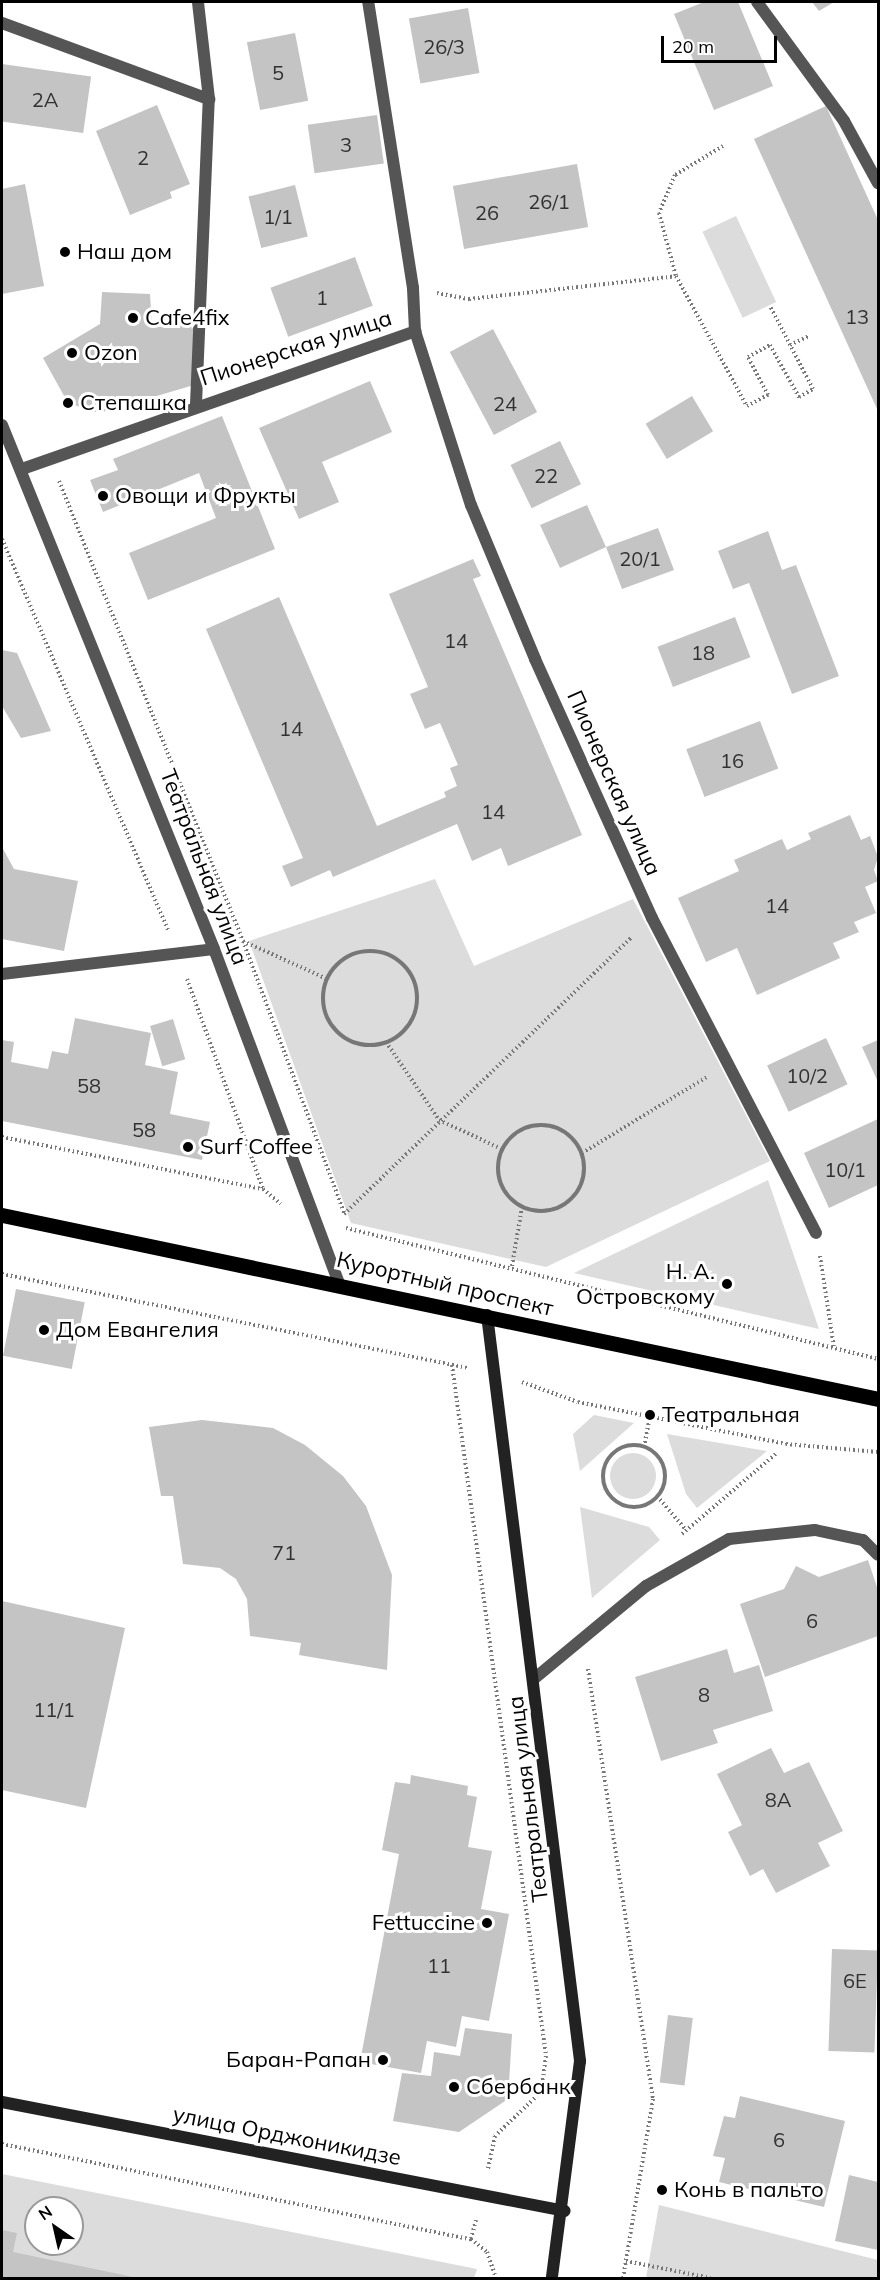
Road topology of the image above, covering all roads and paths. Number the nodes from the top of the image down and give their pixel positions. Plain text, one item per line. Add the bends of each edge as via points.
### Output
1 (198, 2) edge
2 (368, 2) edge
3 (757, 2) edge
4 (2, 23) edge
5 (209, 99) junction
6 (723, 146) dead end
7 (879, 183) edge
8 (676, 276) junction
9 (413, 288) junction
10 (770, 306) dead end
11 (415, 331) junction
12 (809, 336) dead end
13 (790, 345) junction
14 (196, 404) junction
15 (2, 425) edge
16 (50, 458) junction
17 (22, 469) junction
18 (2, 539) edge
19 (652, 918) junction
20 (243, 941) junction
21 (214, 949) junction
22 (178, 954) junction
23 (2, 974) edge
24 (327, 978) junction
25 (386, 1042) junction
26 (728, 1064) junction
27 (439, 1120) junction
28 (2, 1137) edge
29 (502, 1149) junction
30 (582, 1153) junction
31 (263, 1189) junction
32 (522, 1207) junction
33 (344, 1213) junction
34 (2, 1215) edge
35 (314, 1221) junction
36 (332, 1225) junction
37 (816, 1233) joint
38 (512, 1266) junction
39 (2, 1275) edge
40 (339, 1283) junction
41 (487, 1315) junction
42 (834, 1348) junction
43 (879, 1359) edge
44 (452, 1365) junction
45 (494, 1373) junction
46 (879, 1399) edge
47 (650, 1415) junction
48 (644, 1447) junction
49 (879, 1452) edge
50 (657, 1497) junction
51 (686, 1530) dead end
52 (879, 1555) edge
53 (583, 1636) junction
54 (535, 1678) junction
55 (2, 2102) edge
56 (2, 2144) edge
57 (483, 2194) junction
58 (565, 2211) junction
59 (471, 2239) junction
60 (626, 2262) junction
61 (496, 2278) edge
62 (552, 2278) edge
63 (623, 2278) edge
64 (710, 2278) edge

1 - 5 street
2 - 9 street, Пионерская улица
3 - 7 street via 844,121
4 - 5 street
5 - 14 street
6 - 8 path via 675,175 659,213
8 - 9 path via 469,299
8 - 13 path via 747,406 768,395 748,357 770,345 799,397 813,389
9 - 11 street, Пионерская улица
10 - 13 path
11 - 14 street, Пионерская улица
11 - 19 street, Пионерская улица via 471,505
12 - 13 path
14 - 16 street, Пионерская улица
15 - 17 street, Театральная улица
16 - 17 street, Пионерская улица
16 - 20 path
17 - 21 street, Театральная улица
18 - 22 path
19 - 26 street, Пионерская улица
19 - 27 path
20 - 24 path
20 - 33 path
21 - 22 street
21 - 35 street, Театральная улица
22 - 23 street
22 - 31 path
24 - 25 path via 324,1006 335,1030 359,1044
24 - 25 path via 346,958 363,951 390,955 405,966 417,990 416,1009 402,1033
25 - 27 path
26 - 30 path
26 - 37 street, Пионерская улица
27 - 29 path
27 - 33 path
28 - 31 path
29 - 30 path via 519,1130 543,1125 567,1132
29 - 32 path via 500,1183
30 - 32 path via 583,1178 570,1200 548,1211
31 - 35 path via 294,1216
32 - 38 path
33 - 36 path
34 - 40 main road, Курортный проспект
35 - 36 path
35 - 40 street, Театральная улица
36 - 38 path
37 - 42 path
38 - 42 path
39 - 44 path
40 - 41 main road, Курортный проспект
41 - 45 main road, Театральная улица
41 - 46 main road, Курортный проспект
42 - 43 path
44 - 45 path
44 - 57 path via 546,2056 541,2092 495,2136
45 - 47 path via 578,1402
45 - 54 main road, Театральная улица
47 - 48 path
47 - 49 path via 786,1444
48 - 50 path via 657,1455 664,1470
48 - 50 path via 628,1446 613,1453 603,1483 624,1506 640,1506
50 - 51 path
52 - 53 street via 863,1540 815,1530 729,1539 646,1586
53 - 54 street
53 - 60 path via 653,2099
54 - 58 main road, Театральная улица via 580,2061
55 - 57 main road, улица Орджоникидзе
56 - 59 path
57 - 58 main road, улица Орджоникидзе
57 - 59 path
58 - 62 main road, Театральная улица
59 - 61 path via 487,2252
60 - 63 path
60 - 64 path

